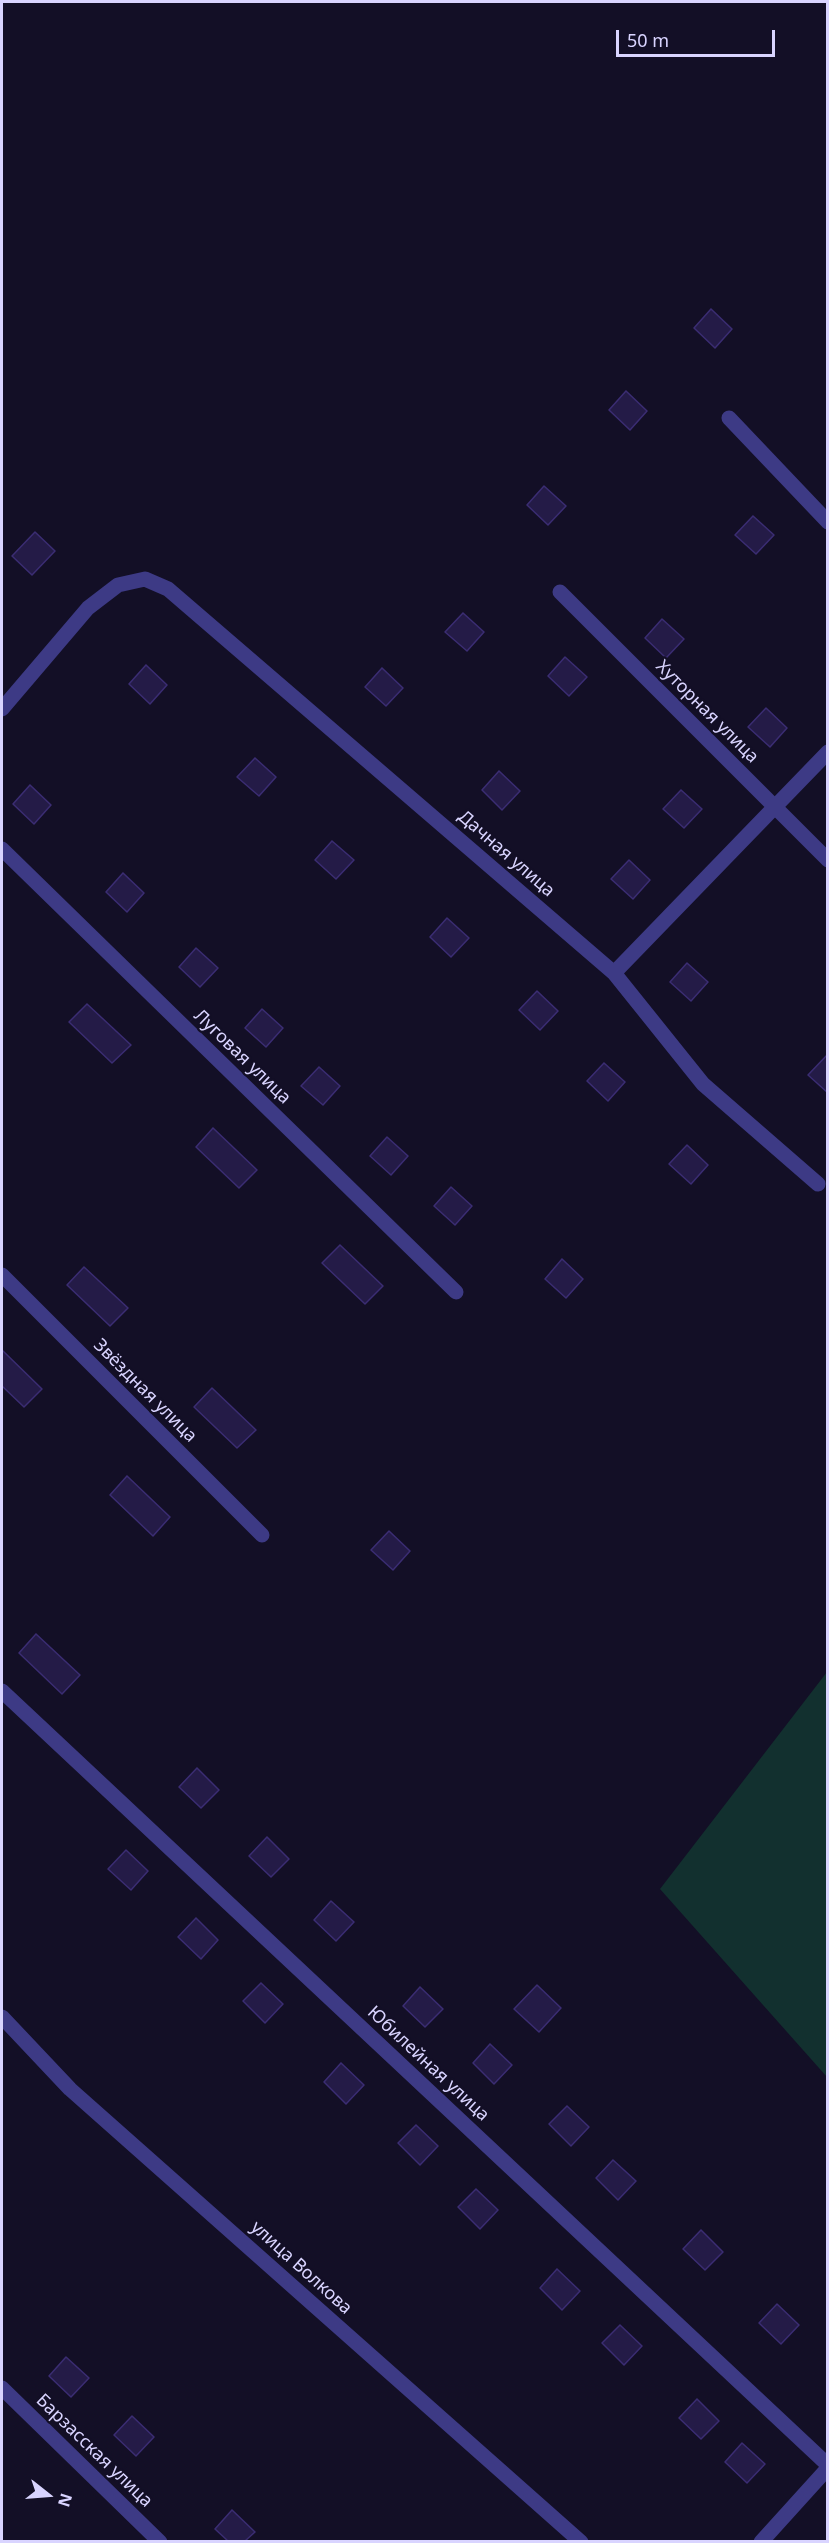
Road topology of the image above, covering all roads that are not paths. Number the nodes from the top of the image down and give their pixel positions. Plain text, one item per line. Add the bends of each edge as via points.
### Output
1 (729, 418) dead end
2 (828, 522) edge
3 (560, 592) dead end
4 (2, 709) edge
5 (828, 752) edge
6 (776, 808) junction
7 (2, 849) edge
8 (828, 860) edge
9 (614, 973) junction
10 (818, 1184) dead end
11 (2, 1275) edge
12 (456, 1292) dead end
13 (261, 1535) dead end
14 (2, 1691) edge
15 (2, 2017) edge
16 (2, 2388) edge
17 (828, 2467) edge
18 (160, 2541) edge
19 (581, 2541) edge
20 (761, 2541) edge

1 - 2 street
3 - 6 street, Хуторная улица
4 - 9 street, Дачная улица via 88,608 118,585 145,579 168,589
5 - 6 street
6 - 8 street, Хуторная улица
6 - 9 street
7 - 12 street, Луговая улица
9 - 10 street, Дачная улица via 703,1084
11 - 13 street, Звёздная улица
14 - 17 street, Юбилейная улица
15 - 19 street, улица Волкова via 70,2089
16 - 18 street, Барзасская улица
17 - 20 street

